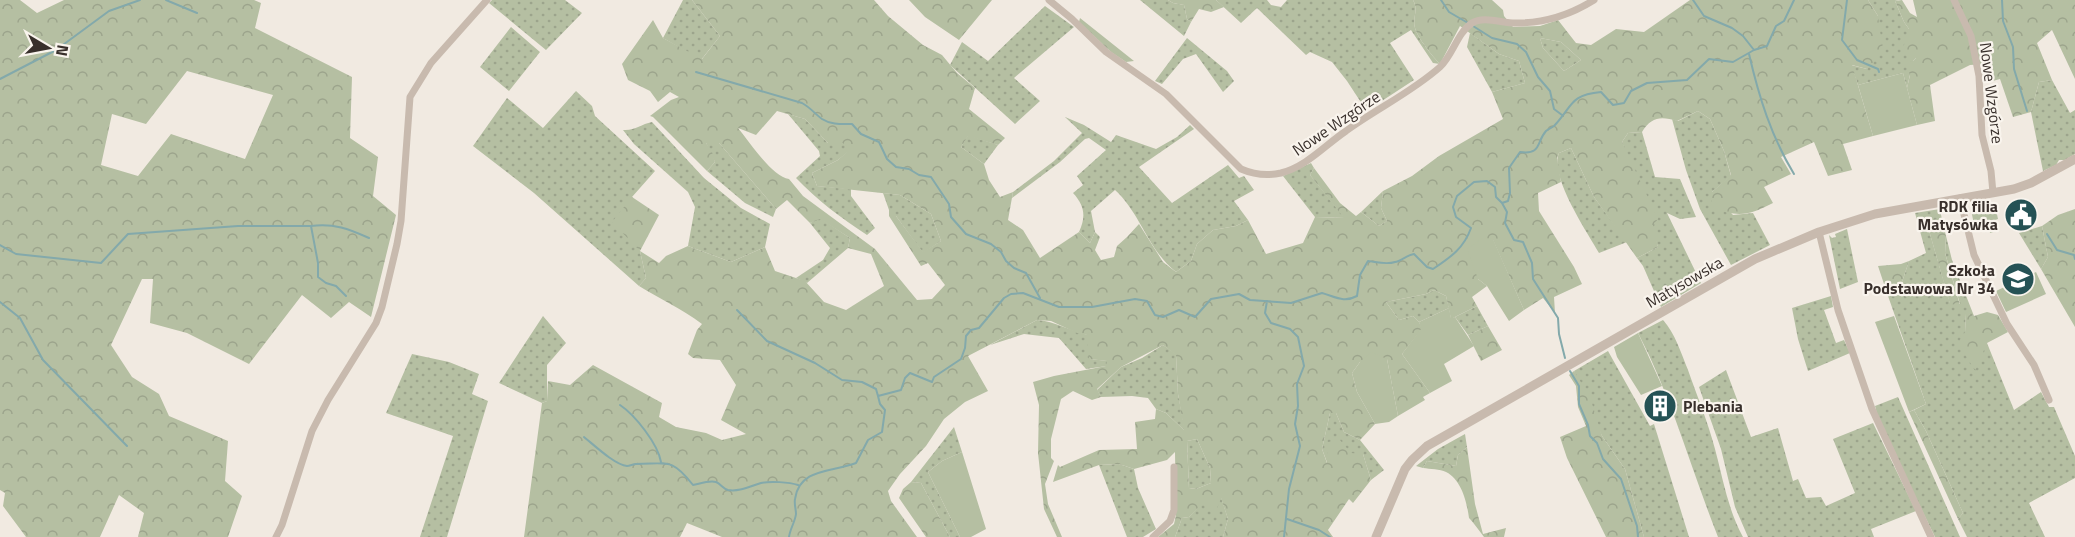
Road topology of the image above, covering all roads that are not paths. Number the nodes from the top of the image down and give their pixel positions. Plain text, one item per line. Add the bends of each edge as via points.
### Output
1 (487, 0) edge
2 (1049, 0) edge
3 (1594, 0) edge
4 (1954, 0) edge
5 (2075, 159) edge
6 (1993, 193) junction
7 (1960, 198) junction
8 (1819, 232) junction
9 (2049, 400) dead end
10 (1174, 467) dead end
11 (276, 537) edge
12 (1153, 537) edge
13 (1376, 537) edge
14 (1931, 537) edge

1 - 11 street via 432,63 410,97 398,244 382,307 312,431
2 - 3 street, Nowe Wzgórze via 1106,52 1166,94 1241,169 1264,175 1306,162 1427,78 1442,65 1471,23 1479,20 1514,24 1555,19
4 - 6 street, Nowe Wzgórze via 1971,36
5 - 6 street, Matysowska via 2031,183
6 - 7 street, Matysowska
7 - 8 street, Matysowska via 1875,214
7 - 9 street via 1974,255
8 - 13 street, Matysowska via 1755,259 1427,446 1406,469
8 - 14 street via 1838,310 1872,409
10 - 12 street via 1174,510 1170,521

